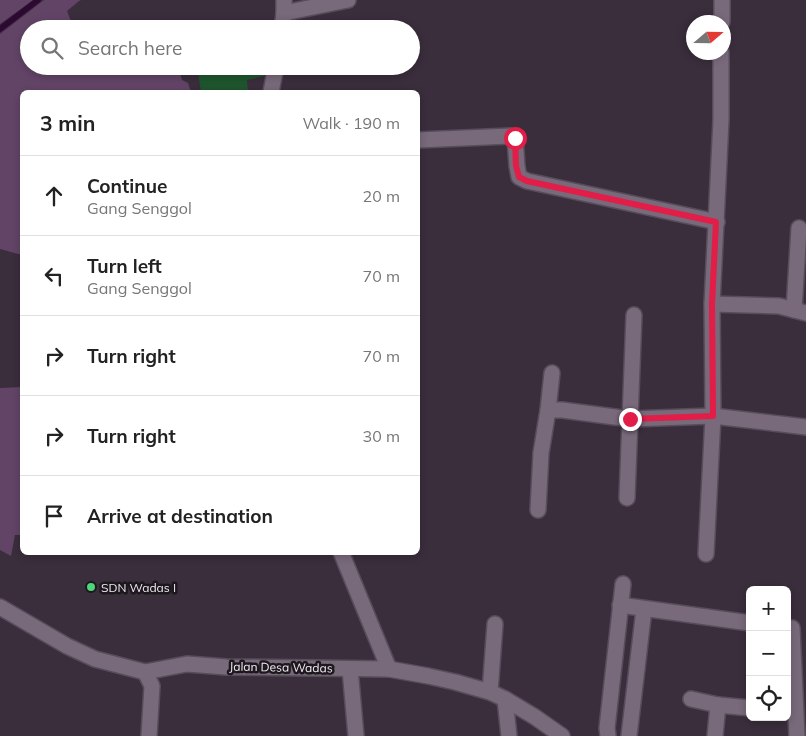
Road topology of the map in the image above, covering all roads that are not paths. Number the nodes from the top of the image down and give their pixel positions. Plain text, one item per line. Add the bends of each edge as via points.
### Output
1 (348, 0) edge
2 (722, 0) edge
3 (284, 6) edge
4 (722, 15) edge
5 (283, 20) edge
6 (722, 60) edge
7 (274, 75) edge
8 (271, 90) edge
9 (420, 140) edge
10 (716, 222) junction
11 (799, 228) dead end
12 (712, 304) junction
13 (634, 315) dead end
14 (802, 315) edge
15 (552, 373) dead end
16 (548, 410) junction
17 (713, 416) junction
18 (630, 419) junction
19 (806, 426) edge
20 (627, 498) dead end
21 (538, 510) dead end
22 (706, 554) dead end
23 (342, 555) edge
24 (623, 584) dead end
25 (620, 605) junction
26 (0, 606) edge
27 (644, 609) junction
28 (746, 622) edge
29 (495, 624) dead end
30 (795, 629) edge
31 (350, 669) junction
32 (389, 669) junction
33 (145, 672) junction
34 (490, 692) junction
35 (690, 699) dead end
36 (505, 700) junction
37 (718, 705) junction
38 (746, 708) edge
39 (791, 712) edge
40 (149, 736) edge
41 (356, 736) edge
42 (509, 736) edge
43 (562, 736) edge
44 (608, 736) edge
45 (629, 736) edge
46 (715, 736) edge
47 (797, 736) edge

1 - 3 street
2 - 4 street
3 - 5 street
6 - 10 street
7 - 8 street
9 - 10 street via 511,136 515,138 519,177 527,181
10 - 12 street
11 - 14 street
12 - 14 street via 779,306
12 - 17 street
13 - 18 street
15 - 16 street
16 - 18 street
16 - 21 street via 541,453
17 - 18 street
17 - 19 street
17 - 22 street
18 - 20 street
23 - 32 street
24 - 25 street
25 - 27 street
25 - 44 street
26 - 33 street, Jalan Desa Wadas via 94,659
27 - 28 street
27 - 45 street
29 - 34 street
30 - 39 street
31 - 32 street, Jalan Desa Wadas
31 - 33 street, Jalan Desa Wadas via 187,664
31 - 41 street
32 - 34 street, Jalan Desa Wadas
33 - 40 street via 152,686
34 - 36 street, Jalan Desa Wadas
35 - 37 street
36 - 42 street
36 - 43 street, Jalan Desa Wadas
37 - 38 street
37 - 46 street
39 - 47 street

